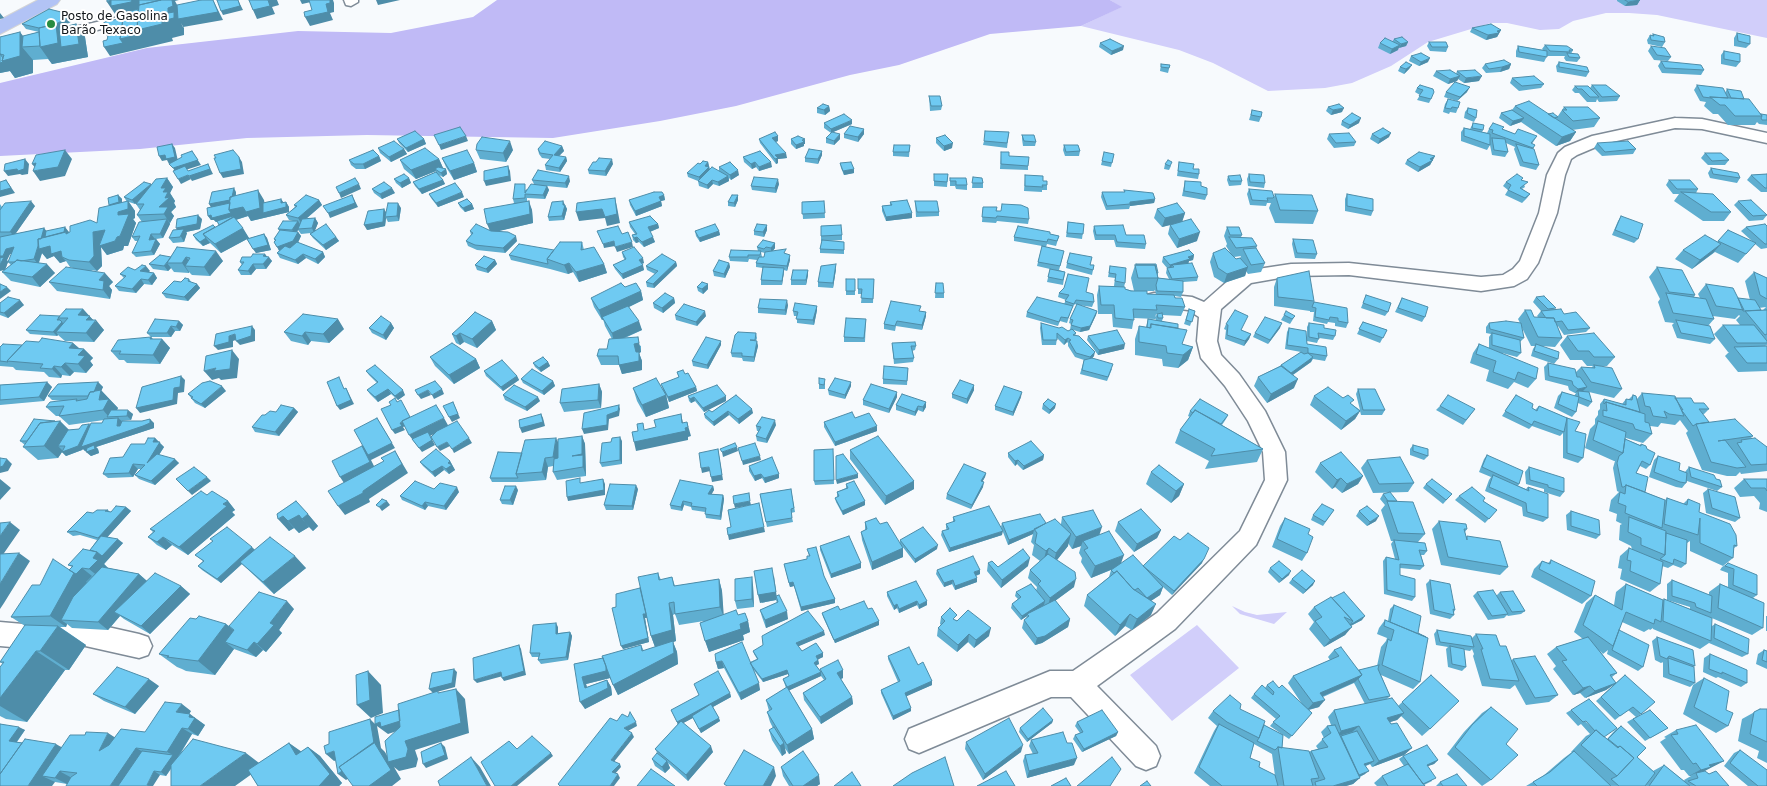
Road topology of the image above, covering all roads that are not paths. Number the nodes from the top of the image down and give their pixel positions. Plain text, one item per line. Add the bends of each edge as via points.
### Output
1 (50, 0) edge
2 (145, 15) edge
3 (0, 28) edge
4 (0, 48) edge
5 (1767, 138) edge
6 (1151, 300) edge
7 (1209, 314) junction
8 (0, 634) edge
9 (139, 646) dead end
10 (1077, 684) junction
11 (920, 738) dead end
12 (1146, 756) dead end

1 - 3 main road
2 - 4 street
5 - 7 street via 1702,124 1675,123 1575,148 1564,156 1558,169 1548,213 1529,263 1520,274 1507,281 1481,284 1348,270 1291,270 1245,277 1212,306
6 - 7 street via 1192,304
7 - 10 street via 1207,341 1211,358 1232,380 1257,417 1282,476 1248,538 1201,588 1166,621
8 - 9 street via 81,634
10 - 11 street via 1050,684
10 - 12 street

